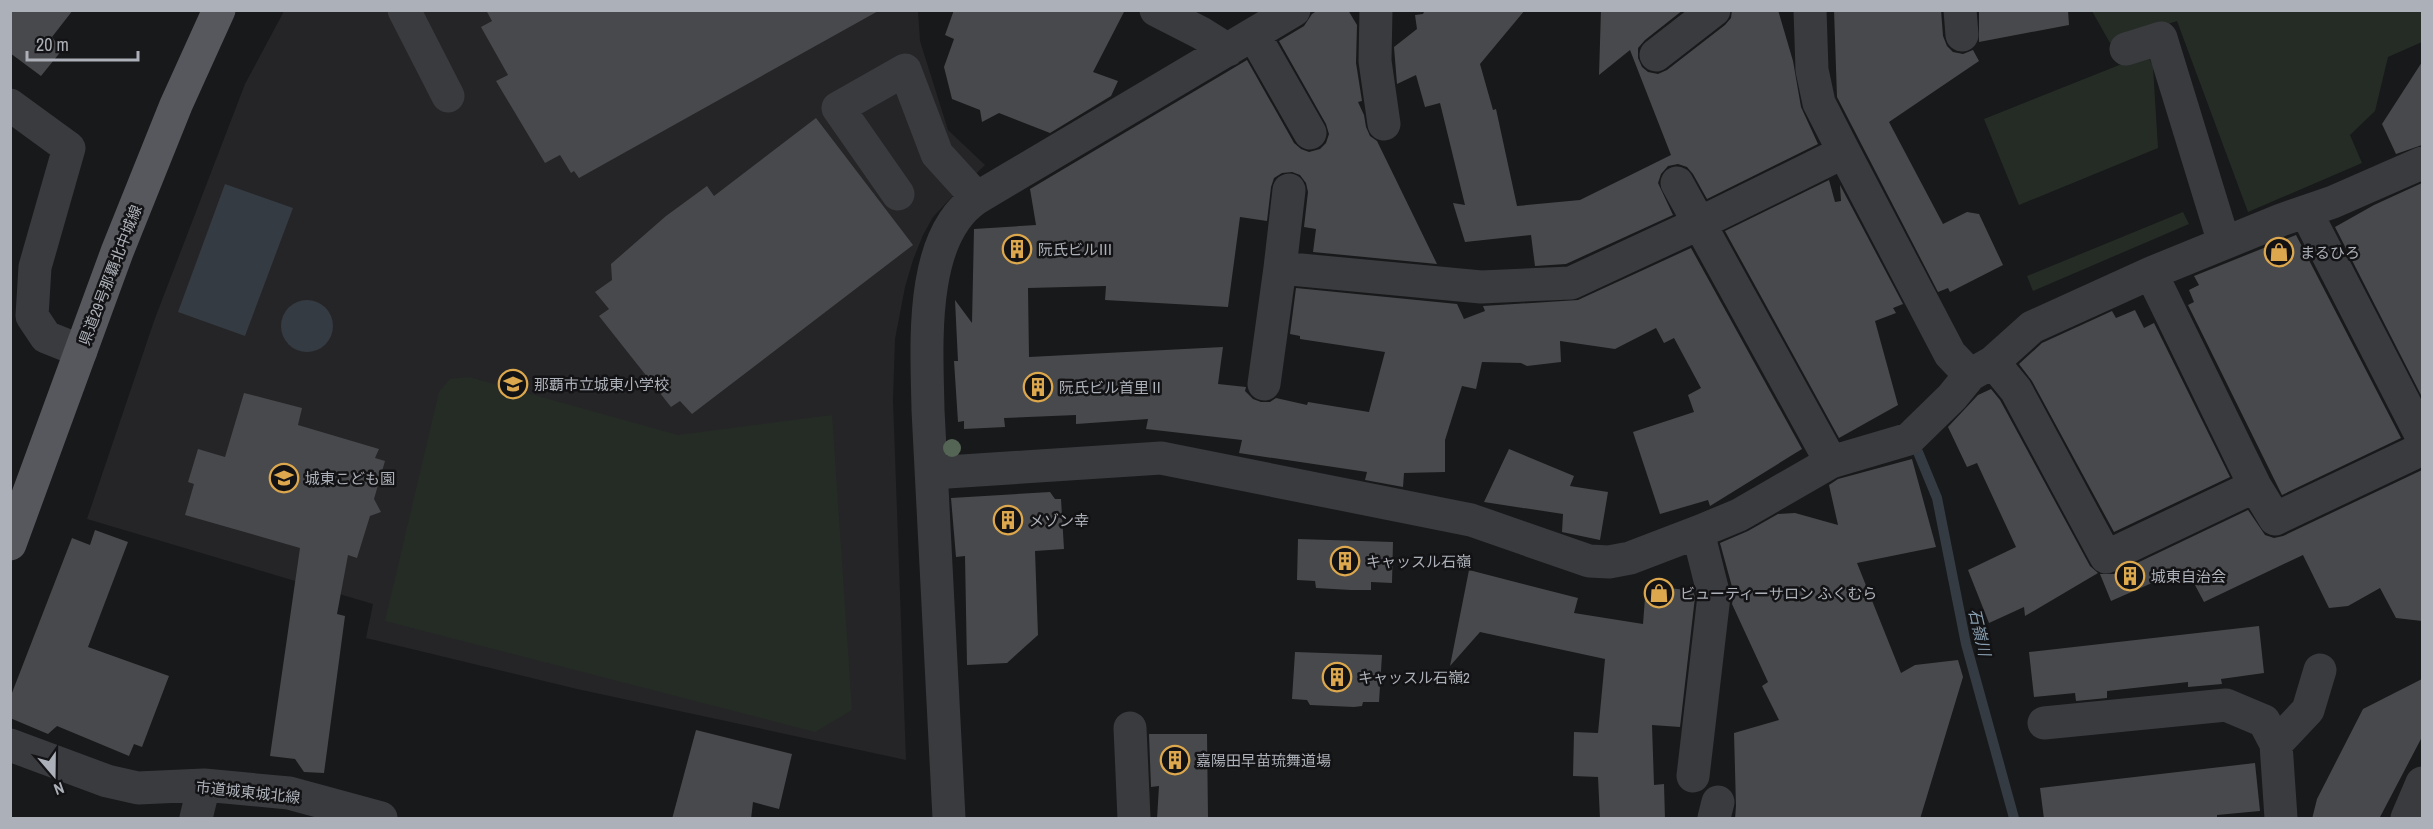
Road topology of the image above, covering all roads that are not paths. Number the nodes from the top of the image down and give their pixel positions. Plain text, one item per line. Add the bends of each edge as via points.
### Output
1 (219, 10) edge
2 (404, 10) edge
3 (1156, 10) edge
4 (1294, 10) edge
5 (1376, 10) edge
6 (1714, 10) edge
7 (1810, 10) edge
8 (1241, 43) junction
9 (2126, 49) dead end
10 (1656, 55) dead end
11 (448, 96) dead end
12 (10, 105) edge
13 (1384, 124) dead end
14 (1310, 133) dead end
15 (1844, 153) junction
16 (2422, 163) edge
17 (1677, 183) dead end
18 (1289, 190) dead end
19 (971, 191) junction
20 (898, 194) dead end
21 (2306, 212) junction
22 (1700, 223) junction
23 (2224, 243) junction
24 (1280, 268) junction
25 (2151, 273) junction
26 (81, 351) junction
27 (1982, 369) junction
28 (1264, 384) dead end
29 (2422, 437) edge
30 (2422, 449) edge
31 (1831, 462) junction
32 (932, 473) junction
33 (2255, 486) junction
34 (1698, 532) junction
35 (10, 544) edge
36 (2320, 670) dead end
37 (2044, 723) dead end
38 (1130, 728) dead end
39 (2276, 744) junction
40 (10, 745) edge
41 (1693, 776) dead end
42 (2422, 783) edge
43 (204, 785) junction
44 (196, 819) edge
45 (381, 819) edge
46 (949, 819) edge
47 (1134, 819) edge
48 (2281, 819) edge
49 (2407, 819) edge

1 - 26 main road, 県道29号那覇北中城線 via 117,252
2 - 11 street
3 - 8 street via 1201,33
4 - 8 street
5 - 13 street via 1375,61
6 - 10 street
7 - 15 street via 1812,70 1818,103
8 - 14 street
8 - 19 street
9 - 23 street via 2162,38
12 - 26 street via 69,148 35,267 32,316 46,337
15 - 22 street
15 - 27 street via 1950,354
16 - 21 street
17 - 22 street
18 - 24 street
19 - 20 street via 937,154 905,70 838,108
19 - 32 street via 946,235 934,275 927,360
21 - 23 street
21 - 29 street
22 - 24 street via 1571,283 1481,287
22 - 31 street
23 - 25 street
24 - 28 street
25 - 27 street via 2032,327
25 - 33 street
26 - 35 main road, 県道29号那覇北中城線
27 - 31 street via 1909,439
27 - 33 street via 2016,390 2106,557
30 - 33 street via 2276,519
31 - 34 street via 1739,515
32 - 34 street via 1161,458 1471,520 1589,561 1630,558
32 - 46 street
34 - 41 street via 1714,596
36 - 39 street via 2308,710
37 - 39 street via 2226,705 2264,721
38 - 47 street
39 - 48 street
40 - 43 street, 市道城東城北線 via 107,782 138,788
42 - 49 street
43 - 44 street
43 - 45 street, 市道城東城北線 via 289,793

